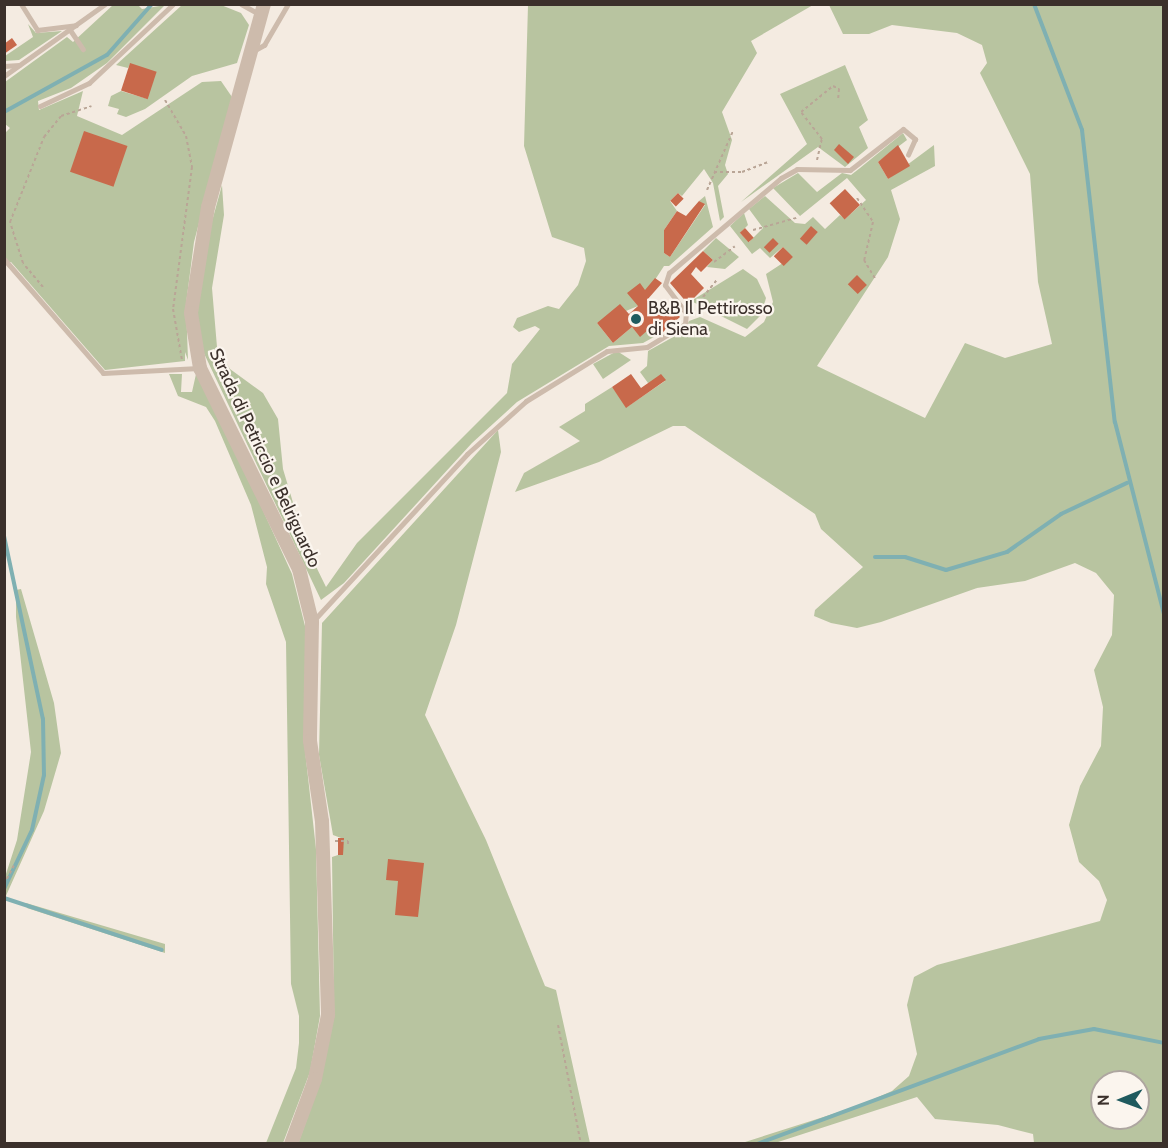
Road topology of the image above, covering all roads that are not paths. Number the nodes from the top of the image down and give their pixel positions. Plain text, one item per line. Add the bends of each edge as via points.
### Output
1 (21, 4) edge
2 (105, 4) edge
3 (173, 4) edge
4 (241, 4) edge
5 (288, 4) edge
6 (263, 10) edge
7 (78, 24) junction
8 (70, 30) junction
9 (83, 49) dead end
10 (252, 52) junction
11 (20, 65) junction
12 (4, 66) edge
13 (4, 76) edge
14 (40, 106) dead end
15 (908, 155) dead end
16 (6, 262) edge
17 (201, 368) junction
18 (312, 622) junction
19 (291, 1143) edge

1 - 7 lane via 37,30
2 - 7 lane
3 - 14 lane via 88,83
4 - 6 lane
5 - 10 lane via 264,45
6 - 10 street, Strada di Petriccio e Belriguardo
7 - 8 lane
8 - 9 lane
8 - 11 lane
10 - 17 street, Strada di Petriccio e Belriguardo via 200,242 191,313
11 - 12 lane
11 - 13 lane
15 - 18 lane via 915,139 903,129 850,170 797,169 781,178 669,273 665,285 686,313 685,324 647,347 607,351 526,401 466,454
16 - 17 lane via 103,373
17 - 18 street, Strada di Petriccio e Belriguardo via 298,569
18 - 19 street, Strada di Petriccio e Belriguardo via 310,741 322,821 328,1015 315,1079

